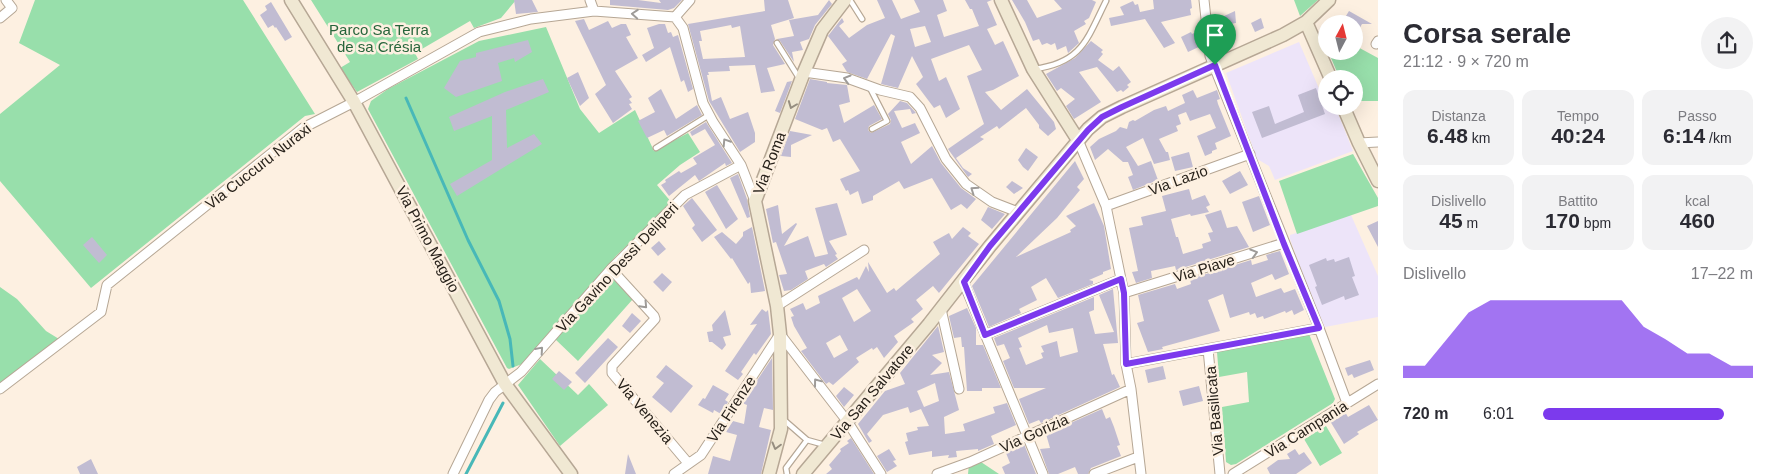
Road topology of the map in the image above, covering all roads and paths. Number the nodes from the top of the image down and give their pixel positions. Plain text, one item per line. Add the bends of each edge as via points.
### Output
1 (291, 0) edge
2 (590, 0) edge
3 (690, 0) edge
4 (845, 0) edge
5 (850, 0) edge
6 (1001, 0) edge
7 (1204, 0) edge
8 (1329, 0) edge
9 (1106, 1) edge
10 (9, 4) edge
11 (594, 12) junction
12 (675, 17) junction
13 (0, 18) edge
14 (862, 19) dead end
15 (1306, 22) junction
16 (776, 43) dead end
17 (1215, 65) junction
18 (1033, 69) junction
19 (1327, 70) edge
20 (803, 76) junction
21 (869, 86) junction
22 (354, 102) junction
23 (709, 115) junction
24 (1347, 115) edge
25 (872, 129) dead end
26 (1078, 140) junction
27 (1378, 142) edge
28 (1359, 143) junction
29 (656, 148) dead end
30 (1250, 154) junction
31 (741, 165) junction
32 (1378, 181) edge
33 (755, 201) junction
34 (1106, 206) junction
35 (1018, 212) junction
36 (1284, 244) junction
37 (864, 250) dead end
38 (611, 269) junction
39 (1121, 279) junction
40 (964, 282) junction
41 (1124, 293) junction
42 (777, 306) junction
43 (941, 309) junction
44 (1319, 328) junction
45 (780, 334) junction
46 (985, 335) junction
47 (1208, 348) junction
48 (1126, 364) junction
49 (505, 384) junction
50 (1378, 384) edge
51 (0, 389) edge
52 (958, 389) dead end
53 (1131, 389) junction
54 (1347, 403) junction
55 (781, 418) junction
56 (846, 420) junction
57 (1027, 436) junction
58 (807, 440) junction
59 (826, 445) junction
60 (1138, 457) junction
61 (688, 462) junction
62 (453, 474) edge
63 (571, 474) edge
64 (674, 474) edge
65 (769, 474) edge
66 (787, 474) edge
67 (803, 474) edge
68 (881, 474) edge
69 (937, 474) edge
70 (1043, 474) edge
71 (1094, 474) edge
72 (1141, 474) edge
73 (1220, 474) edge
74 (1233, 474) edge

1 - 22 street, Via Primo Maggio
2 - 11 street
3 - 12 street
4 - 20 street, Via Roma via 822,30
5 - 14 lane
6 - 18 street
7 - 17 street via 1210,56
8 - 15 street, Via San Salvatore
9 - 18 lane via 1094,28 1075,54 1048,67
10 - 13 street
12 -> 11 street, Via Cuccuru Nuraxi
11 - 22 street, Via Cuccuru Nuraxi via 531,20 479,32
12 - 23 street via 683,28
15 - 17 street, Via San Salvatore
15 - 19 street
16 - 20 lane
17 - 26 street, Via San Salvatore via 1102,117
17 - 30 street
18 - 26 street
21 -> 20 street via 847,78
20 -> 33 street, Via Roma
21 - 25 lane via 887,121
35 -> 21 street via 992,202 966,184 939,148 914,101 904,95
22 - 49 street, Via Primo Maggio
22 - 51 street, Via Cuccuru Nuraxi via 303,128 107,285 101,312
23 - 29 lane
31 -> 23 street
24 - 28 street
26 - 34 street
26 - 35 street, Via San Salvatore
27 - 28 street
28 - 32 street
30 - 34 street, Via Lazio
30 - 36 street
31 - 33 street
31 - 38 street, Via Gavino Dessì Deliperi via 685,195
33 - 42 street, Via Roma
34 - 39 street
35 - 40 street, Via San Salvatore
41 -> 36 street, Via Piave
36 - 44 street
37 - 42 street
49 -> 38 street, Via Gavino Dessì Deliperi via 520,372
38 -> 61 street, Via Venezia via 654,316 612,366 612,373
39 - 41 street
39 - 46 street
40 - 43 street, Via San Salvatore
40 - 46 street
41 - 48 street
42 - 45 street, Via Roma
43 - 52 street
43 - 56 street, Via San Salvatore
44 - 47 street
44 - 54 street
45 - 55 street, Via Roma
56 -> 45 street
45 - 61 street, Via Firenze via 701,455
46 - 57 street
47 - 48 street
47 - 73 street, Via Basilicata
48 - 53 street
49 - 62 street, Via Gavino Dessì Deliperi via 489,400
49 - 63 street, Via Primo Maggio
50 - 54 street, Via Campania
53 - 57 street, Via Gorizia
53 - 60 street
54 - 74 street, Via Campania
55 - 58 lane
55 -> 65 street, Via Roma
56 - 59 street, Via San Salvatore
56 - 68 street
57 - 69 street, Via Gorizia
57 - 70 street
58 - 59 lane
58 - 66 lane via 786,468
59 - 67 street, Via San Salvatore
60 - 71 street
60 - 72 street
61 - 64 street, Via Firenze

